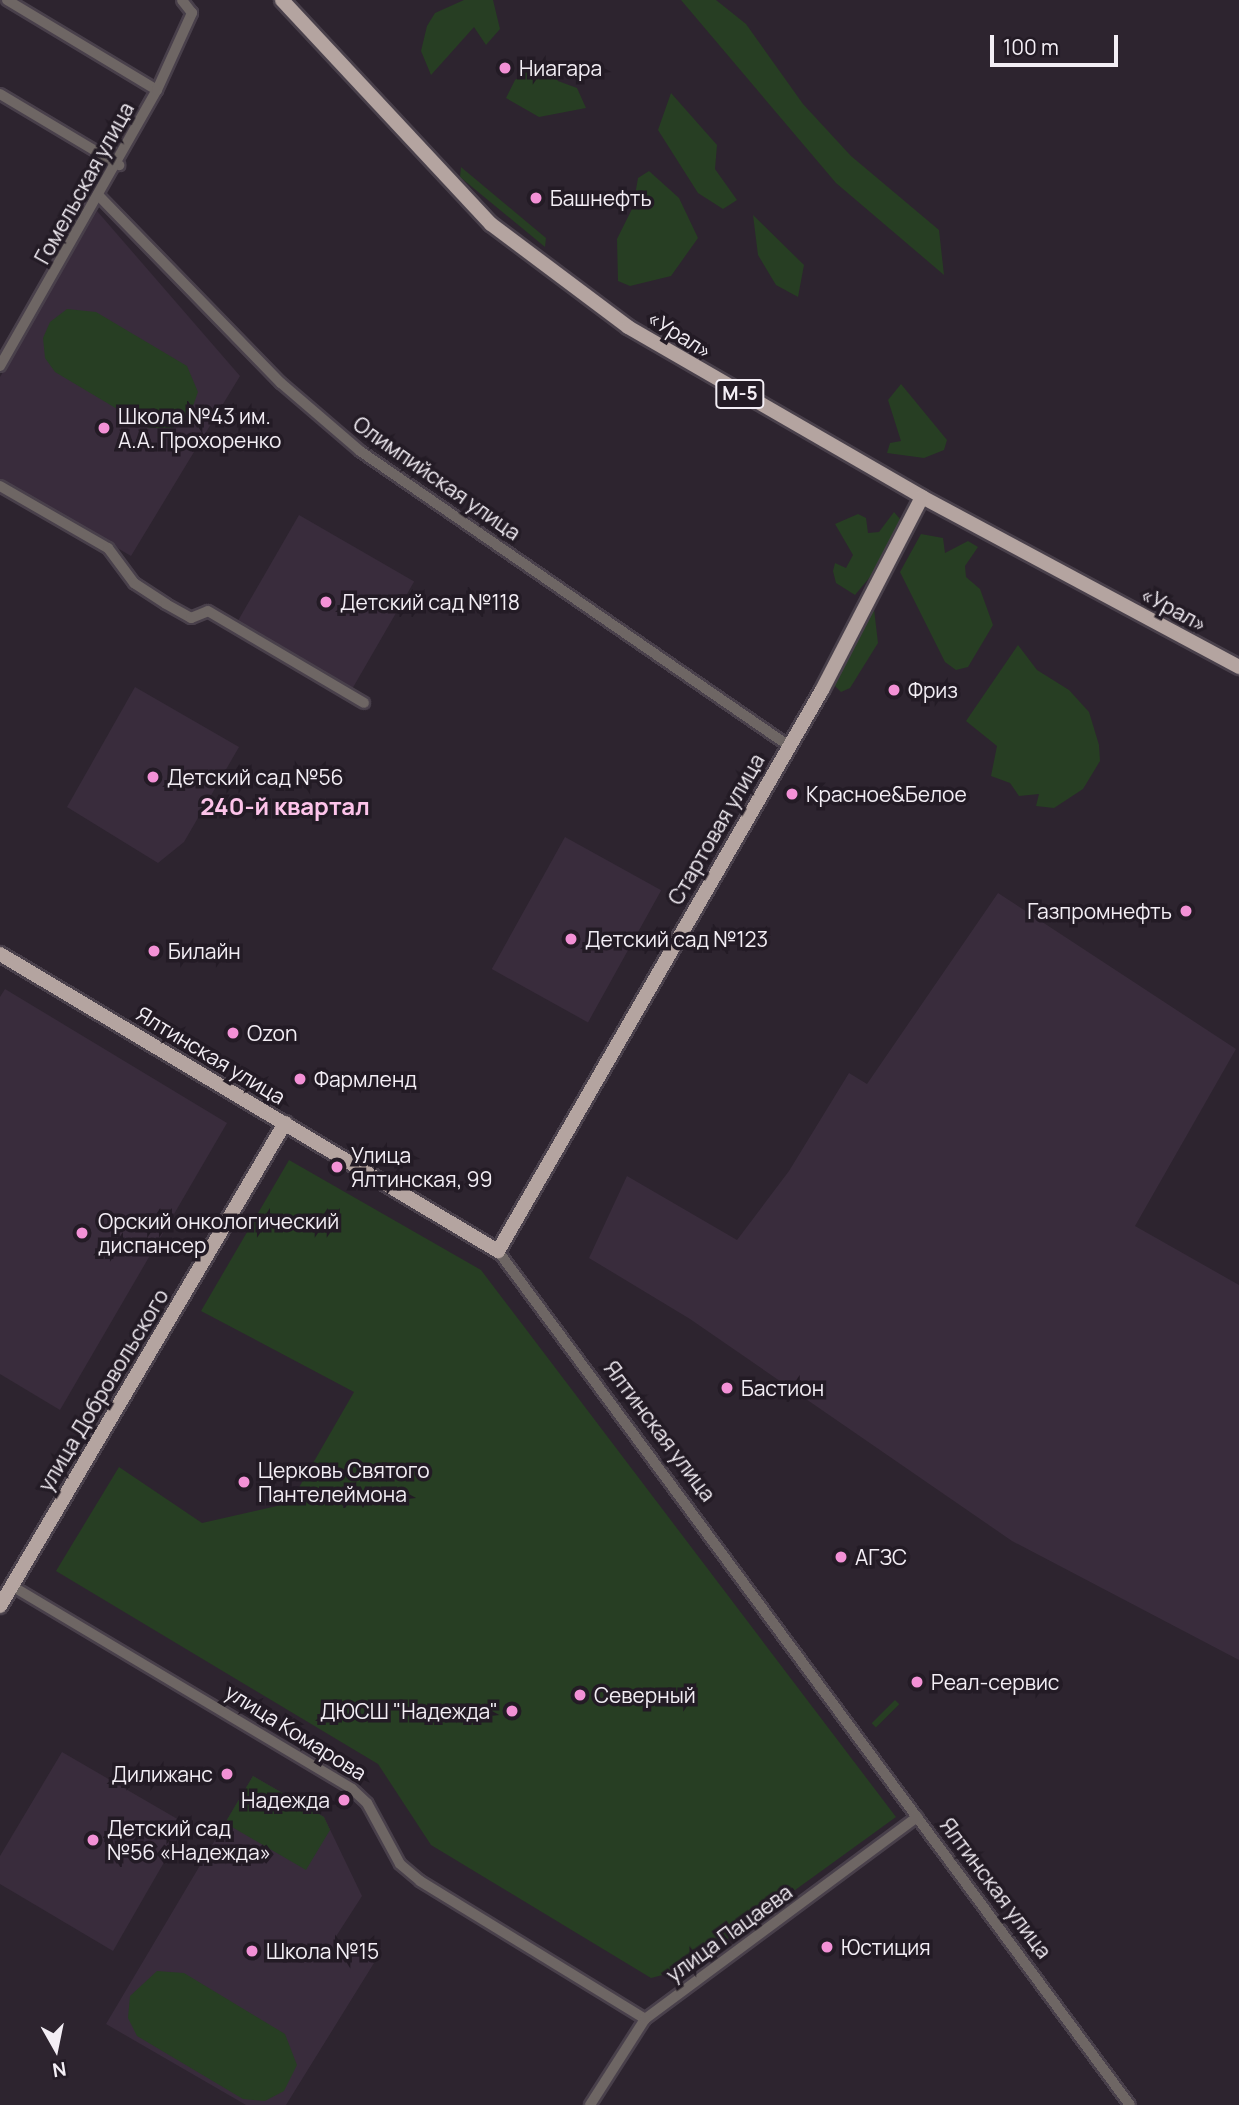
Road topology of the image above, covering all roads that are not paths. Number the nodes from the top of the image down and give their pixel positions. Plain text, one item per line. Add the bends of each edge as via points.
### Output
1 (7, 0) edge
2 (182, 0) edge
3 (282, 0) edge
4 (157, 90) junction
5 (0, 94) edge
6 (119, 165) junction
7 (100, 197) junction
8 (0, 366) edge
9 (0, 486) edge
10 (922, 497) junction
11 (1239, 667) edge
12 (363, 703) dead end
13 (789, 746) junction
14 (0, 954) edge
15 (285, 1123) junction
16 (498, 1251) junction
17 (6, 1583) edge
18 (0, 1606) edge
19 (917, 1817) junction
20 (645, 2019) junction
21 (590, 2105) edge
22 (1130, 2105) edge

1 - 4 street
2 - 4 street, Гомельская улица via 191,13
3 - 10 main road, «Урал» / М-5 via 491,224 564,282 702,373
4 - 6 street, Гомельская улица
5 - 6 street
6 - 7 street, Гомельская улица
7 - 8 street, Гомельская улица
7 - 13 street, Олимпийская улица via 281,383 360,451
9 - 12 street via 108,548 134,583 166,604 191,618 208,611
10 - 11 main road, «Урал» / М-5
10 - 13 main road, Стартовая улица
13 - 16 main road, Стартовая улица
14 - 15 main road, Ялтинская улица
15 - 16 main road, Ялтинская улица
15 - 17 main road, улица Добровольского
16 - 19 street, Ялтинская улица
17 - 18 main road, улица Добровольского
17 - 20 street, улица Комарова via 352,1789 367,1803 400,1864 420,1881
19 - 20 street, улица Пацаева
19 - 22 street, Ялтинская улица
20 - 21 street, улица Пацаева

